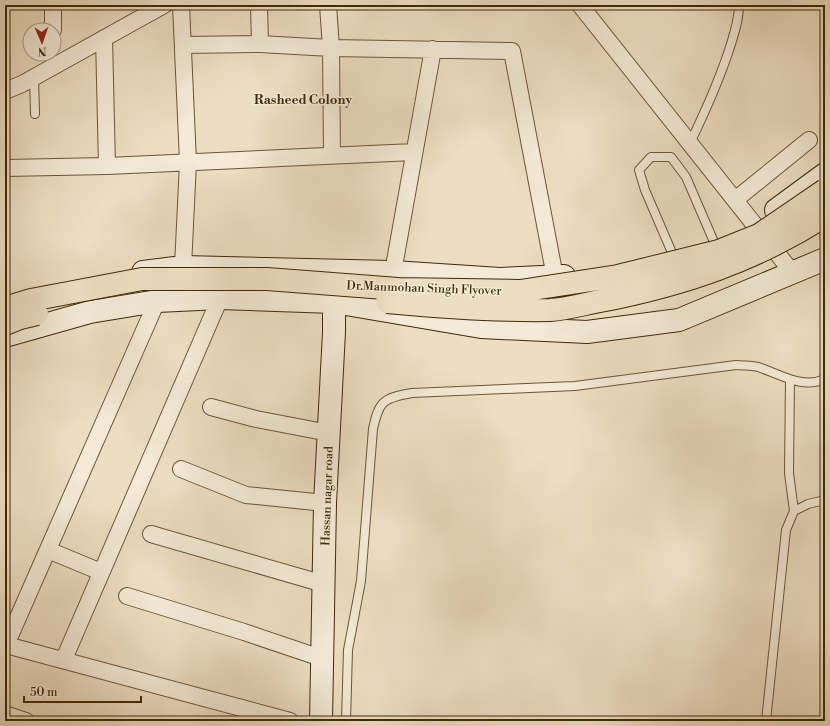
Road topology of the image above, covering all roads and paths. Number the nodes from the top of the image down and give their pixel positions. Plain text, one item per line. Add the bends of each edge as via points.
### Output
1 (53, 5) edge
2 (164, 5) edge
3 (181, 5) edge
4 (259, 5) edge
5 (328, 5) edge
6 (580, 5) edge
7 (739, 5) edge
8 (53, 22) edge
9 (104, 38) junction
10 (260, 44) junction
11 (183, 45) junction
12 (331, 48) junction
13 (433, 49) junction
14 (62, 56) edge
15 (51, 62) edge
16 (34, 76) junction
17 (5, 90) edge
18 (35, 114) dead end
19 (809, 140) dead end
20 (690, 143) junction
21 (414, 152) junction
22 (332, 155) junction
23 (188, 162) junction
24 (107, 166) junction
25 (5, 168) edge
26 (825, 174) edge
27 (825, 190) edge
28 (735, 200) junction
29 (825, 216) edge
30 (756, 225) junction
31 (714, 242) junction
32 (673, 255) junction
33 (825, 259) edge
34 (183, 267) junction
35 (335, 272) junction
36 (393, 272) junction
37 (792, 272) junction
38 (555, 277) junction
39 (5, 298) edge
40 (220, 298) junction
41 (156, 301) junction
42 (334, 302) junction
43 (5, 308) edge
44 (5, 324) edge
45 (5, 336) edge
46 (825, 379) edge
47 (790, 380) junction
48 (211, 406) dead end
49 (330, 433) junction
50 (180, 469) dead end
51 (825, 500) edge
52 (325, 503) junction
53 (794, 511) junction
54 (150, 534) dead end
55 (48, 550) junction
56 (101, 572) junction
57 (324, 584) junction
58 (127, 596) dead end
59 (5, 646) edge
60 (322, 658) junction
61 (64, 659) junction
62 (5, 714) edge
63 (26, 721) edge
64 (290, 721) edge
65 (321, 721) edge
66 (346, 721) edge
67 (766, 721) edge

1 - 8 street
2 - 9 street
3 - 11 street
4 - 10 street
5 - 12 street
6 - 20 street
7 - 20 lane via 739,16 722,74
9 - 14 street
9 - 24 street
10 - 11 street
10 - 12 street
11 - 23 street
12 - 13 street
12 - 22 street
13 - 21 street
13 - 38 street via 512,51
15 - 16 street
16 - 17 street
16 - 18 lane
19 - 28 street
20 - 28 street
21 - 22 street
21 - 36 street
22 - 23 street
23 - 24 street
23 - 34 street
24 - 25 street
26 - 30 street
27 - 43 highway, Dr.Manmohan Singh Flyover, bridge via 759,235 719,251 618,276 520,291 398,289 267,279 142,279 31,300
28 - 30 street
29 - 44 highway, Dr.Manmohan Singh Flyover, bridge via 792,237 752,257 687,280 627,296 551,310 451,308 221,289 143,292 20,318
30 - 31 street
30 - 37 street
31 - 32 street
31 - 32 lane via 686,177 671,157 651,157 639,170
32 - 38 street via 594,273
33 - 37 street
34 - 35 street
34 - 39 street via 98,277 39,288
35 - 36 street
35 - 42 street, Hassan nagar road
36 - 38 street via 500,279
37 - 42 street via 679,320 587,332 481,326
40 - 41 street
40 - 42 street
40 - 56 street
41 - 45 street via 90,312
41 - 55 street
42 - 49 street, Hassan nagar road
46 - 47 lane via 800,382
47 - 53 lane via 789,473
47 - 66 lane via 760,367 736,365 575,386 412,393 384,401 377,410 373,429 362,581 348,650
48 - 49 street via 256,419
49 - 52 street, Hassan nagar road
50 - 52 street via 246,495
51 - 53 lane
52 - 57 street, Hassan nagar road
53 - 67 lane via 786,530
54 - 57 street
55 - 56 street
55 - 59 street
56 - 61 street
57 - 60 street, Hassan nagar road
58 - 60 street
59 - 61 street
60 - 65 street, Hassan nagar road
61 - 64 street
62 - 63 street

